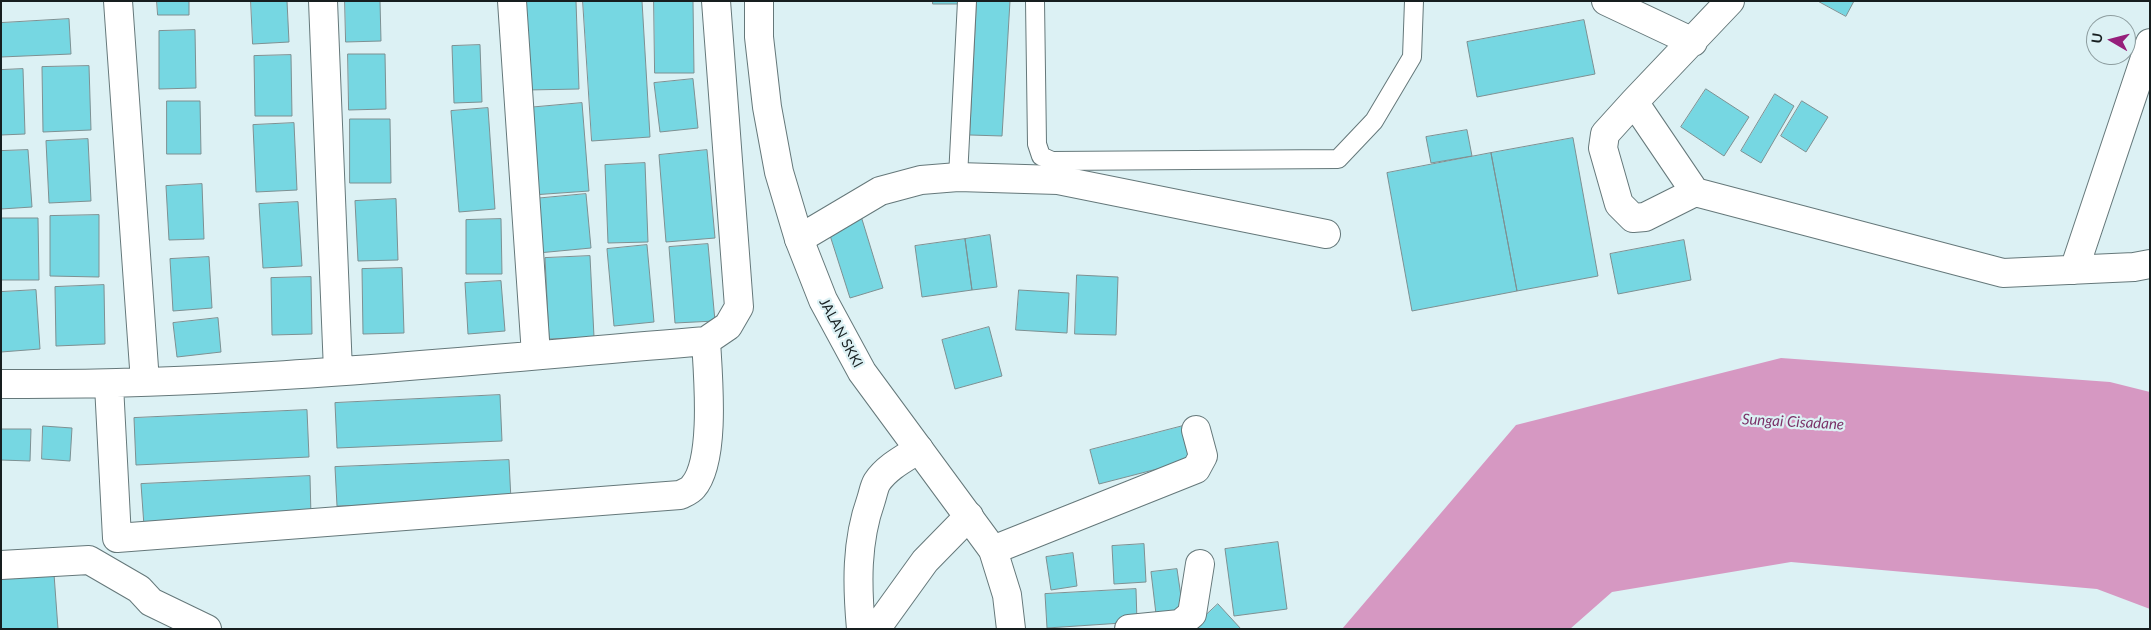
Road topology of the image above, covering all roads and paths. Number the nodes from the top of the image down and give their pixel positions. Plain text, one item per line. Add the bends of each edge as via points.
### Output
1 (118, 1) edge
2 (322, 1) edge
3 (512, 1) edge
4 (716, 1) edge
5 (759, 1) edge
6 (966, 1) edge
7 (1035, 1) edge
8 (1414, 1) edge
9 (1606, 1) edge
10 (1730, 1) edge
11 (1693, 42) junction
12 (2149, 49) edge
13 (1634, 102) junction
14 (958, 178) junction
15 (1696, 192) junction
16 (1326, 234) dead end
17 (798, 239) junction
18 (2150, 264) edge
19 (2074, 270) junction
20 (706, 341) junction
21 (536, 355) junction
22 (338, 371) junction
23 (145, 382) junction
24 (1, 384) edge
25 (109, 385) junction
26 (1196, 430) dead end
27 (919, 448) junction
28 (969, 516) junction
29 (993, 550) junction
30 (1200, 564) dead end
31 (1, 565) edge
32 (207, 629) edge
33 (861, 629) edge
34 (876, 629) edge
35 (1011, 629) edge
36 (1129, 629) edge

1 - 23 street
2 - 22 street
3 - 21 street
4 - 20 street via 739,307 728,326
5 - 17 street, JALAN SKKI via 767,107 779,172
6 - 14 lane
7 - 8 lane via 1037,144 1041,156 1052,161 1338,159 1374,121 1412,57
9 - 11 street
10 - 11 street
11 - 13 street
12 - 19 street
13 - 15 street
13 - 15 street via 1605,134 1603,148 1619,204 1633,218 1645,217
14 - 16 street via 1058,180
14 - 17 street via 921,180 880,190
15 - 19 street via 2003,273
17 - 27 street, JALAN SKKI via 823,300 862,372
18 - 19 street
20 - 21 street
20 - 25 street via 710,417 701,474 692,489 680,495 117,538
21 - 22 street
22 - 23 street
23 - 25 street
24 - 25 street
26 - 29 street via 1203,456 1196,469
27 - 28 street, JALAN SKKI
27 - 33 street via 877,482 868,508 860,542 857,591
28 - 29 street, JALAN SKKI
28 - 34 street via 925,561
29 - 35 street, JALAN SKKI via 1006,595
30 - 36 street via 1192,614 1180,624
31 - 32 street via 89,560 139,589 151,602

